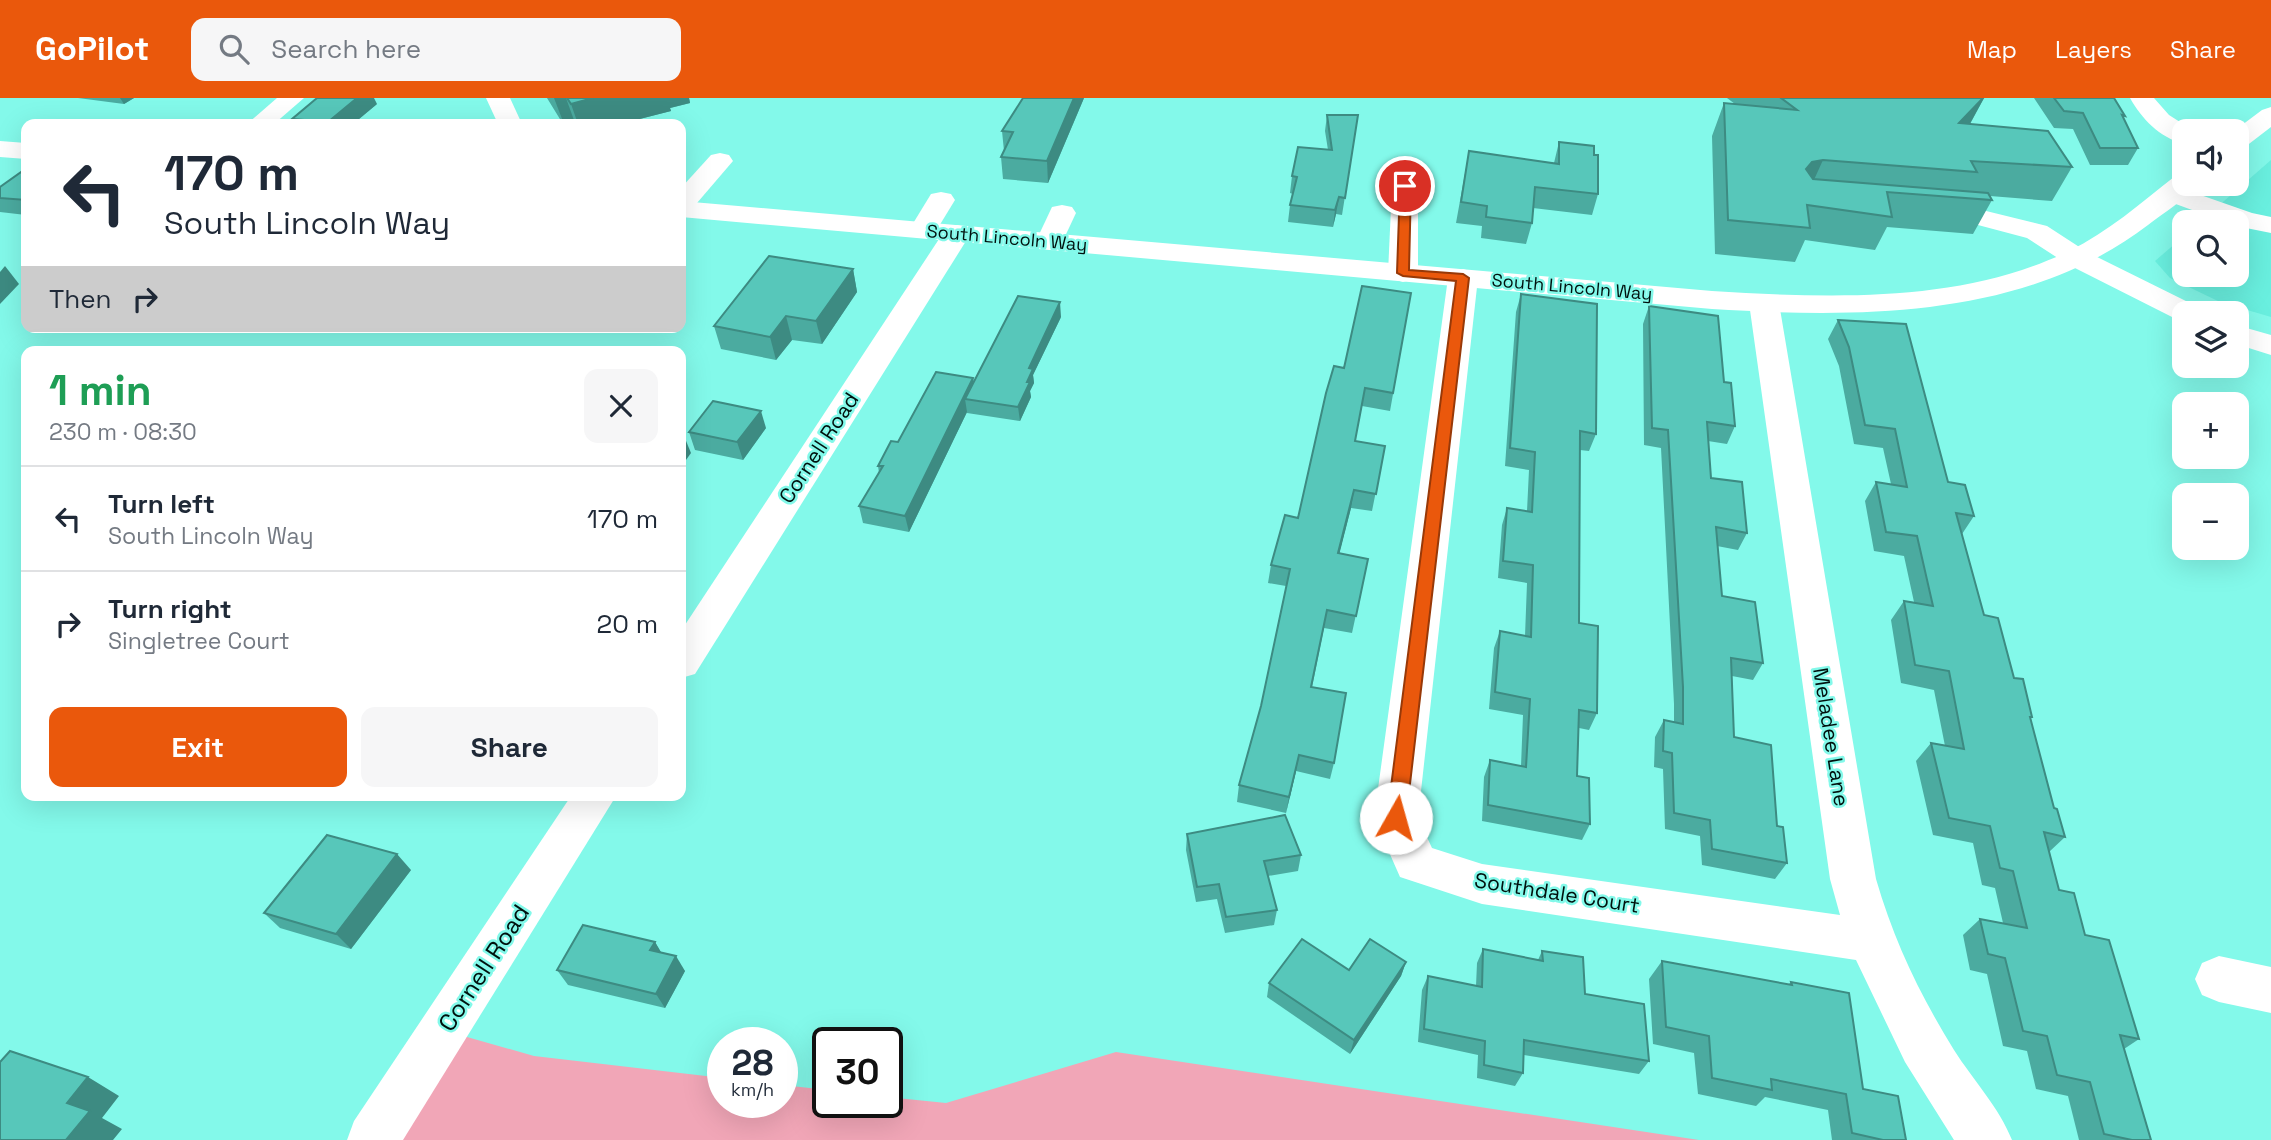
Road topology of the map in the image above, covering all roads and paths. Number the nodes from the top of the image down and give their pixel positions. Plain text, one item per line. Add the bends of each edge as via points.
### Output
1 (292, 98) edge
2 (498, 98) edge
3 (2142, 98) edge
4 (2271, 115) edge
5 (265, 119) edge
6 (508, 119) edge
7 (2172, 129) edge
8 (2249, 132) edge
9 (0, 149) edge
10 (21, 151) edge
11 (720, 161) dead end
12 (1405, 186) dead end
13 (2172, 193) edge
14 (2195, 196) edge
15 (686, 200) edge
16 (941, 200) dead end
17 (686, 206) edge
18 (1900, 211) edge
19 (1062, 213) dead end
20 (2271, 225) edge
21 (923, 230) junction
22 (957, 233) junction
23 (1050, 242) junction
24 (2077, 258) junction
25 (1403, 273) junction
26 (1463, 278) junction
27 (1764, 303) junction
28 (2172, 306) edge
29 (2249, 338) edge
30 (2271, 345) edge
31 (686, 655) edge
32 (592, 801) edge
33 (1872, 940) junction
34 (2219, 979) dead end
35 (2271, 990) edge
36 (373, 1140) edge
37 (1986, 1140) edge

1 - 5 street
2 - 6 street
3 - 7 street via 2151,113
4 - 8 street
9 - 10 street
11 - 15 street
12 - 25 street
13 - 24 street, South Lincoln Way via 2112,239
14 - 20 street via 2245,220
16 - 21 street
17 - 21 street, South Lincoln Way
18 - 24 street via 1978,217 2037,232
19 - 23 street
21 - 22 street, South Lincoln Way
22 - 23 street, South Lincoln Way
22 - 31 street, Cornell Road
23 - 25 street, South Lincoln Way
24 - 27 street, South Lincoln Way via 2028,276 1933,296 1874,302
24 - 28 street
25 - 26 street, South Lincoln Way
26 - 27 street, South Lincoln Way
26 - 33 street, Southdale Court via 1396,818 1416,863 1482,884
27 - 33 street, Meladee Lane via 1853,880
29 - 30 street
32 - 36 street, Cornell Road
33 - 37 street, Meladee Lane via 1910,1024
34 - 35 street

